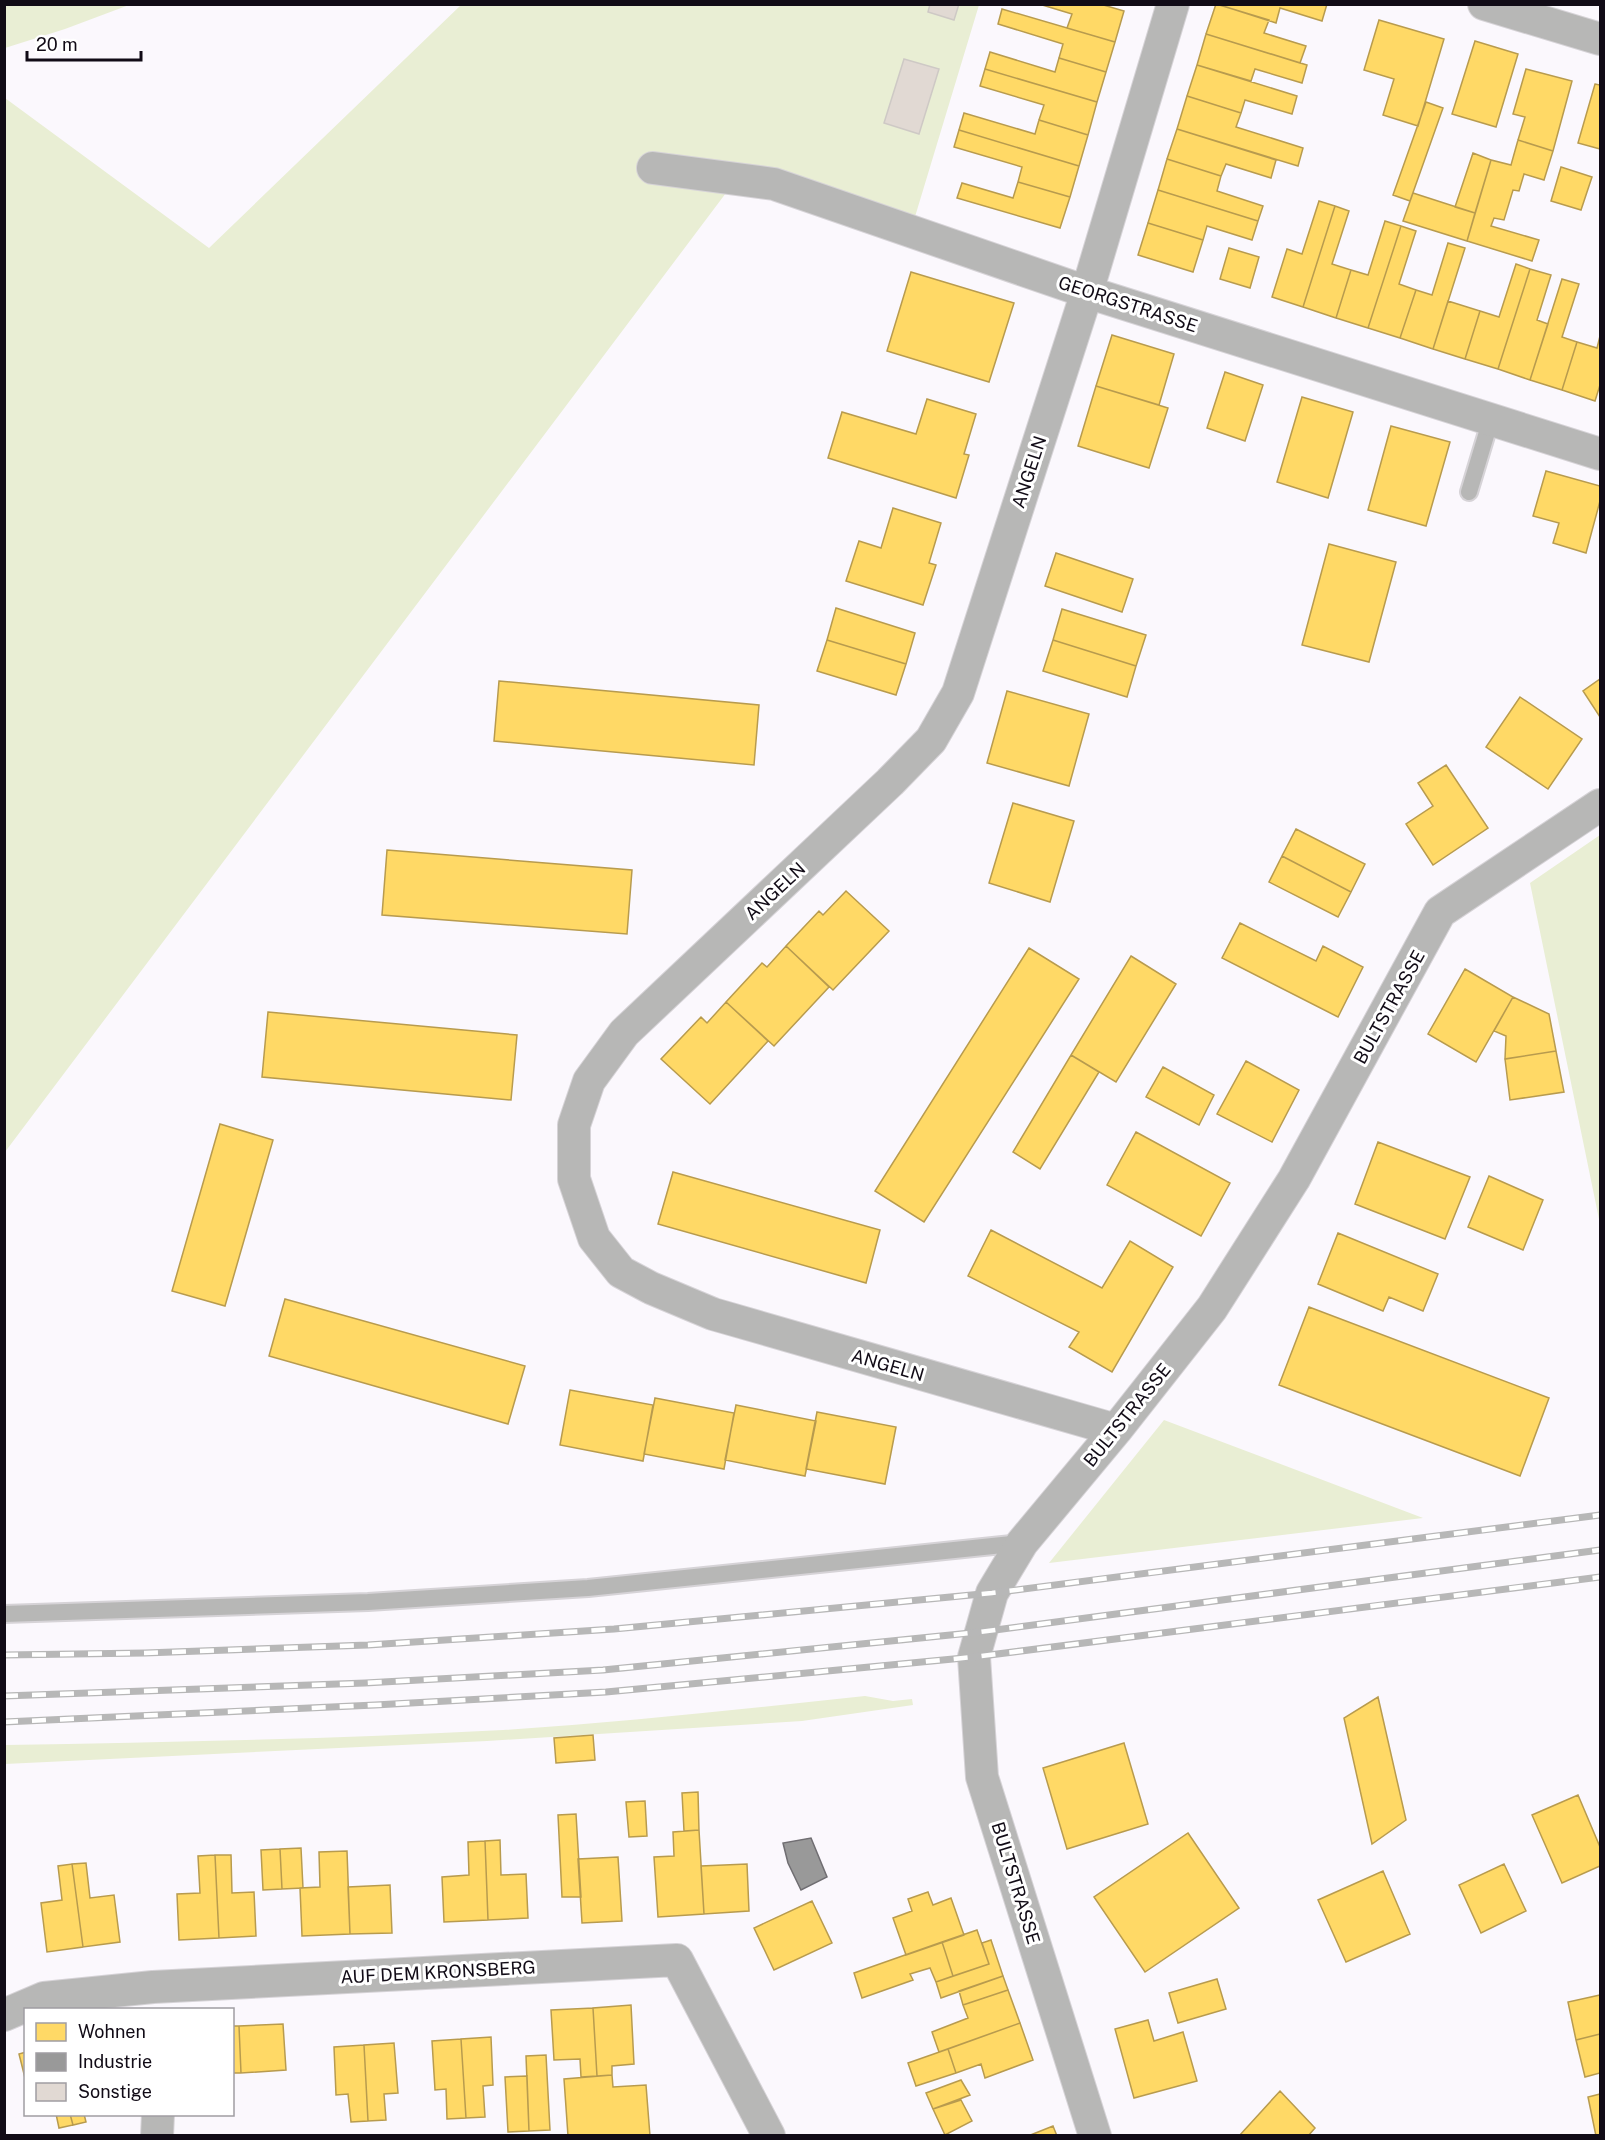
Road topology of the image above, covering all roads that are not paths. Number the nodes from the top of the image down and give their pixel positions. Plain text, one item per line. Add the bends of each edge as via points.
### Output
1 (1173, 4) edge
2 (1484, 4) edge
3 (1600, 39) edge
4 (653, 168) dead end
5 (1086, 292) junction
6 (1491, 419) junction
7 (1600, 454) edge
8 (1468, 492) dead end
9 (1600, 805) edge
10 (1116, 1430) junction
11 (1022, 1543) junction
12 (4, 1614) edge
13 (153, 1998) edge
14 (4, 2015) edge
15 (158, 2116) edge
16 (158, 2136) edge
17 (769, 2136) edge
18 (1095, 2136) edge

1 - 5 street, ANGELN
2 - 3 street
4 - 5 street, GEORGSTRASSE via 774,184
5 - 6 street, GEORGSTRASSE
5 - 10 street, ANGELN via 953,703 931,740 898,774 624,1033 589,1081 574,1125 574,1179 594,1238 621,1272 651,1288 713,1314
6 - 7 street, GEORGSTRASSE
6 - 8 lane
9 - 10 street, BULTSTRASSE via 1440,912 1294,1179 1212,1308
10 - 11 street, BULTSTRASSE
11 - 12 lane via 588,1588 368,1602
11 - 18 street, BULTSTRASSE via 992,1593 974,1658 982,1776
13 - 14 street, AUF DEM KRONSBERG via 44,1998
13 - 17 street, AUF DEM KRONSBERG via 676,1960
15 - 16 street

